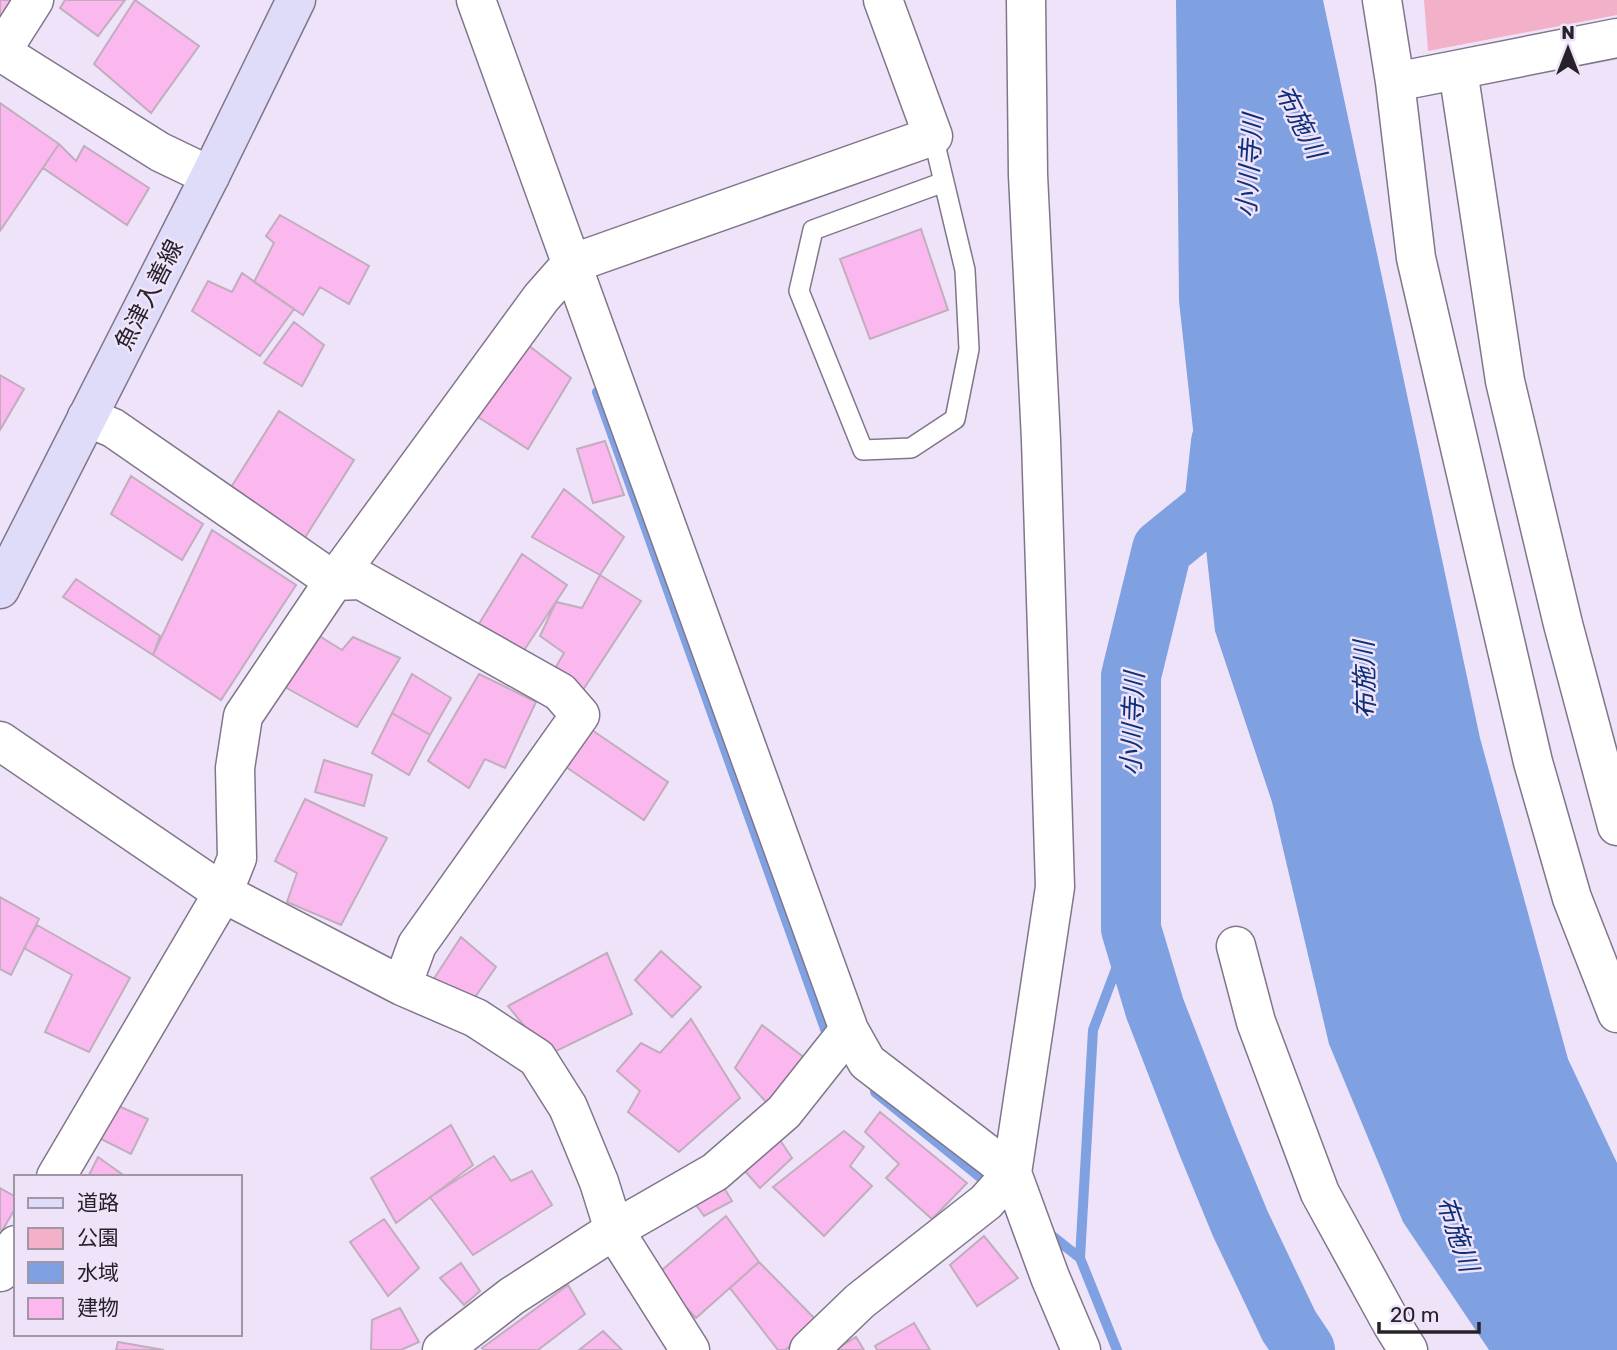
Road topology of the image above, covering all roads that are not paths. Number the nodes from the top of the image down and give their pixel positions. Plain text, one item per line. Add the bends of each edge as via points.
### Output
1 (34, 0) edge
2 (296, 0) edge
3 (476, 0) edge
4 (883, 0) edge
5 (1026, 0) edge
6 (1382, 0) edge
7 (1617, 38) edge
8 (1, 52) edge
9 (1458, 70) junction
10 (1395, 82) junction
11 (933, 136) junction
12 (210, 176) junction
13 (944, 181) junction
14 (571, 264) junction
15 (88, 416) junction
16 (334, 581) junction
17 (0, 589) edge
18 (0, 741) edge
19 (1617, 826) edge
20 (223, 893) junction
21 (1236, 946) dead end
22 (402, 986) junction
23 (1617, 1013) edge
24 (849, 1030) junction
25 (1012, 1173) junction
26 (57, 1175) edge
27 (614, 1230) junction
28 (14, 1248) edge
29 (0, 1272) edge
30 (442, 1350) edge
31 (690, 1350) edge
32 (809, 1350) edge
33 (1081, 1350) edge
34 (1409, 1350) edge

1 - 8 street
2 - 12 main road, 魚津入善線
3 - 14 street
4 - 11 street
5 - 25 street via 1028,175 1055,887
6 - 10 street
7 - 9 street
8 - 12 street via 160,152
9 - 10 street
9 - 19 street via 1505,381
10 - 23 street via 1416,258 1533,762 1572,898
11 - 13 lane
11 - 14 street
12 - 15 main road, 魚津入善線
13 - 13 lane via 965,270 969,349 955,419 911,448 863,450 799,291 813,230
14 - 16 street via 541,298
14 - 24 street
15 - 16 street via 113,428
15 - 17 main road, 魚津入善線
16 - 20 street via 243,716 235,768 237,858
16 - 22 street via 361,580 559,692 580,715 417,945
18 - 20 street
20 - 22 street
20 - 26 street
21 - 34 street via 1256,1022 1321,1193
22 - 27 street via 476,1018 537,1058 568,1107
24 - 25 street via 867,1062
24 - 27 street via 784,1112 715,1172
25 - 32 street via 986,1202 860,1301
25 - 33 street
27 - 30 street via 512,1296
27 - 31 street
28 - 29 street

